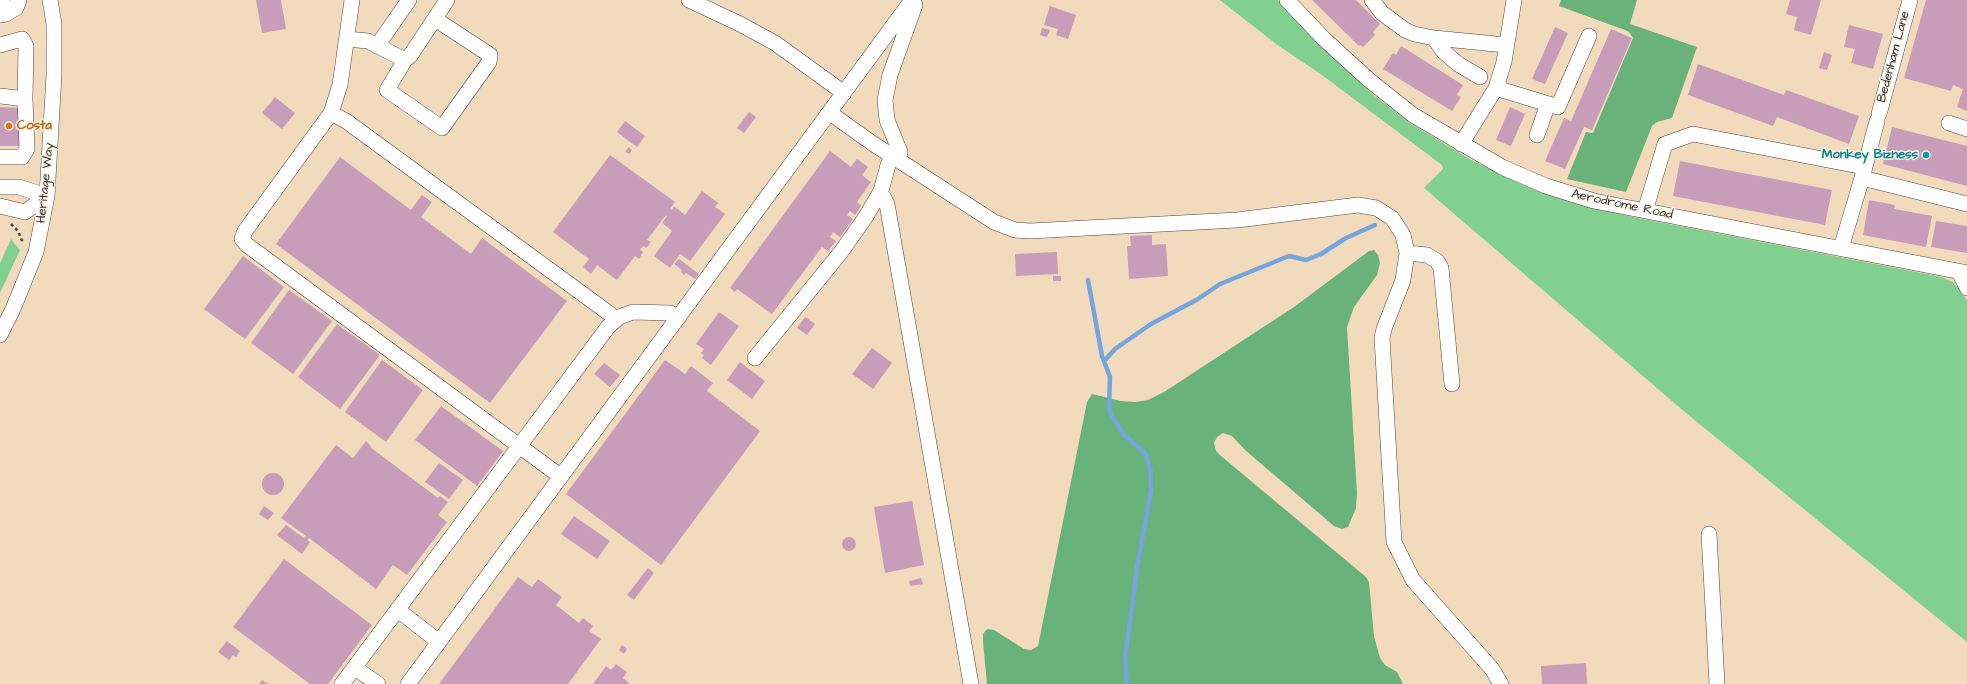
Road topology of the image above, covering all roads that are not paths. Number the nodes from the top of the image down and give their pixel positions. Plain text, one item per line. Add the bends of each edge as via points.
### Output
1 (3, 0) edge
2 (19, 0) edge
3 (50, 0) edge
4 (352, 0) edge
5 (409, 0) edge
6 (447, 0) edge
7 (689, 0) edge
8 (912, 0) edge
9 (917, 0) edge
10 (1287, 0) edge
11 (1372, 0) edge
12 (1514, 0) edge
13 (1910, 0) edge
14 (0, 1) edge
15 (0, 15) edge
16 (435, 19) junction
17 (1589, 36) dead end
18 (1434, 38) junction
19 (347, 39) junction
20 (0, 45) edge
21 (1506, 45) junction
22 (378, 46) junction
23 (405, 60) junction
24 (1480, 77) dead end
25 (1496, 88) junction
26 (844, 93) junction
27 (0, 96) edge
28 (25, 99) junction
29 (1548, 104) junction
30 (331, 113) junction
31 (830, 113) junction
32 (1949, 123) dead end
33 (1967, 129) edge
34 (1537, 135) dead end
35 (1461, 144) junction
36 (0, 157) edge
37 (895, 158) junction
38 (1863, 172) junction
39 (0, 187) edge
40 (880, 195) junction
41 (47, 196) junction
42 (1967, 204) edge
43 (0, 206) edge
44 (1645, 211) junction
45 (1840, 248) junction
46 (1407, 254) junction
47 (1963, 273) edge
48 (1967, 288) edge
49 (610, 314) dead end
50 (678, 317) junction
51 (0, 335) edge
52 (755, 358) dead end
53 (1452, 384) dead end
54 (519, 446) junction
55 (560, 476) junction
56 (1709, 534) dead end
57 (398, 610) junction
58 (439, 642) junction
59 (354, 668) junction
60 (342, 684) edge
61 (378, 684) edge
62 (408, 684) edge
63 (971, 684) edge
64 (1501, 684) edge
65 (1717, 684) edge

1 - 14 street
2 - 15 street via 16,8
3 - 41 street, Heritage Way via 54,24 54,75
4 - 19 street
5 - 22 street
6 - 16 street
7 - 26 street via 775,43
8 - 26 street
9 - 37 street via 890,75 885,100 887,120 900,152
10 - 35 street, Aerodrome Road via 1324,39 1369,80 1413,115
11 - 18 street via 1382,13 1405,30
12 - 21 street
13 - 38 street, Bedenham Lane
16 - 23 street
16 - 23 street via 490,55 489,62 442,128 387,90
17 - 29 street via 1558,107
18 - 21 street
18 - 24 street via 1443,52
19 - 22 street via 368,41
19 - 30 street via 338,91
20 - 28 street via 22,39 26,46
21 - 25 street
22 - 23 street
25 - 29 street
25 - 35 street
26 - 31 street
27 - 28 street
28 - 36 street via 27,149 22,157
29 - 34 street
30 - 49 street via 346,121
30 - 54 street via 245,232 243,242
31 - 37 street
31 - 50 street
32 - 33 street
35 - 44 street, Aerodrome Road via 1502,167 1546,186 1594,201
37 - 40 street via 888,165
37 - 46 street via 994,222 1015,230 1041,231 1238,220 1362,205 1381,210 1396,221
38 - 42 street
38 - 44 street via 1693,134 1665,144
38 - 45 street, Bedenham Lane
39 - 41 street via 19,188
40 - 52 street via 841,252
40 - 63 street via 887,204
41 - 43 street via 25,212
41 - 51 street, Heritage Way via 36,252 14,309
44 - 45 street, Aerodrome Road
45 - 47 street, Aerodrome Road
46 - 53 street via 1427,255 1437,261 1441,268
46 - 64 street via 1403,280 1382,338 1394,542 1413,580 1492,669
47 - 48 street
50 - 54 street via 670,313 633,312 615,320
50 - 55 street
54 - 55 street
54 - 57 street
55 - 58 street
56 - 65 street
57 - 58 street
57 - 59 street
58 - 62 street
59 - 60 street
59 - 61 street

